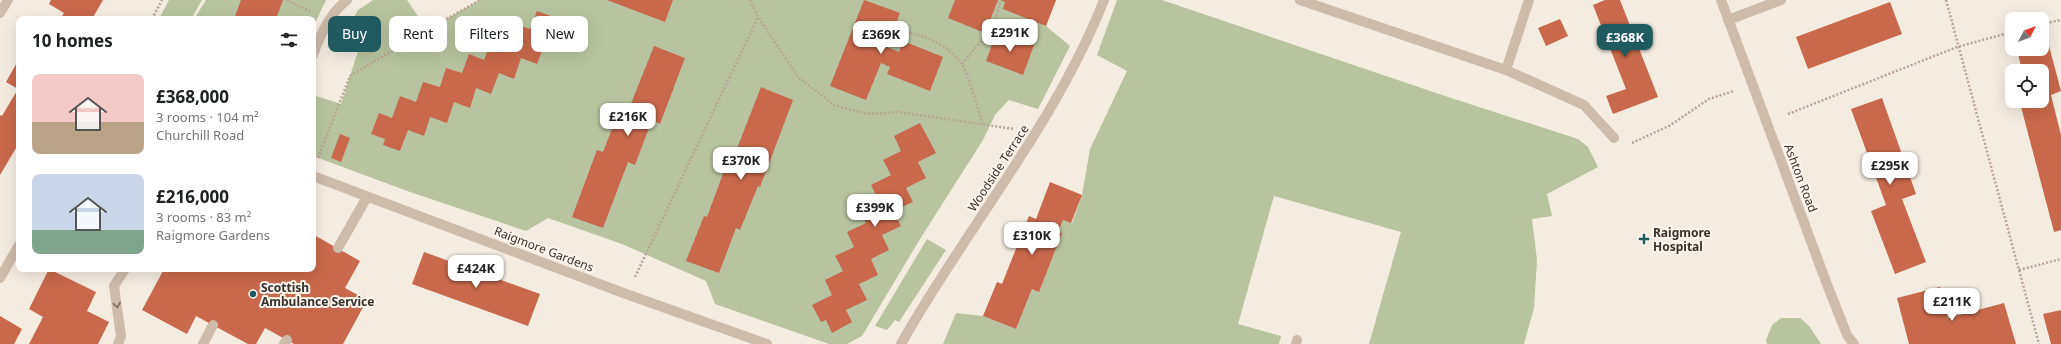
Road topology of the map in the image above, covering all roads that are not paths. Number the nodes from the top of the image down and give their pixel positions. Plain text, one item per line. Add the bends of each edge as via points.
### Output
1 (8, 0) edge
2 (348, 0) edge
3 (1104, 0) edge
4 (1300, 0) edge
5 (1529, 0) edge
6 (1721, 0) edge
7 (1781, 0) edge
8 (0, 13) edge
9 (1728, 20) junction
10 (316, 46) edge
11 (1506, 70) junction
12 (1614, 138) dead end
13 (316, 177) edge
14 (367, 197) junction
15 (338, 248) dead end
16 (16, 249) edge
17 (123, 272) edge
18 (0, 278) edge
19 (213, 325) dead end
20 (118, 344) edge
21 (203, 344) edge
22 (767, 344) edge
23 (901, 344) edge
24 (1854, 344) edge

1 - 8 street
2 - 10 street via 337,7
3 - 23 street, Woodside Terrace via 1090,37 1037,132 931,293
4 - 11 street
5 - 11 street
6 - 9 street, Ashton Road
7 - 9 street
9 - 24 street, Ashton Road via 1828,287 1847,335
11 - 12 street via 1584,105
13 - 14 street, Raigmore Gardens
14 - 15 street
14 - 22 street, Raigmore Gardens
16 - 18 street
17 -> 20 street via 114,286 121,336
19 - 21 street

